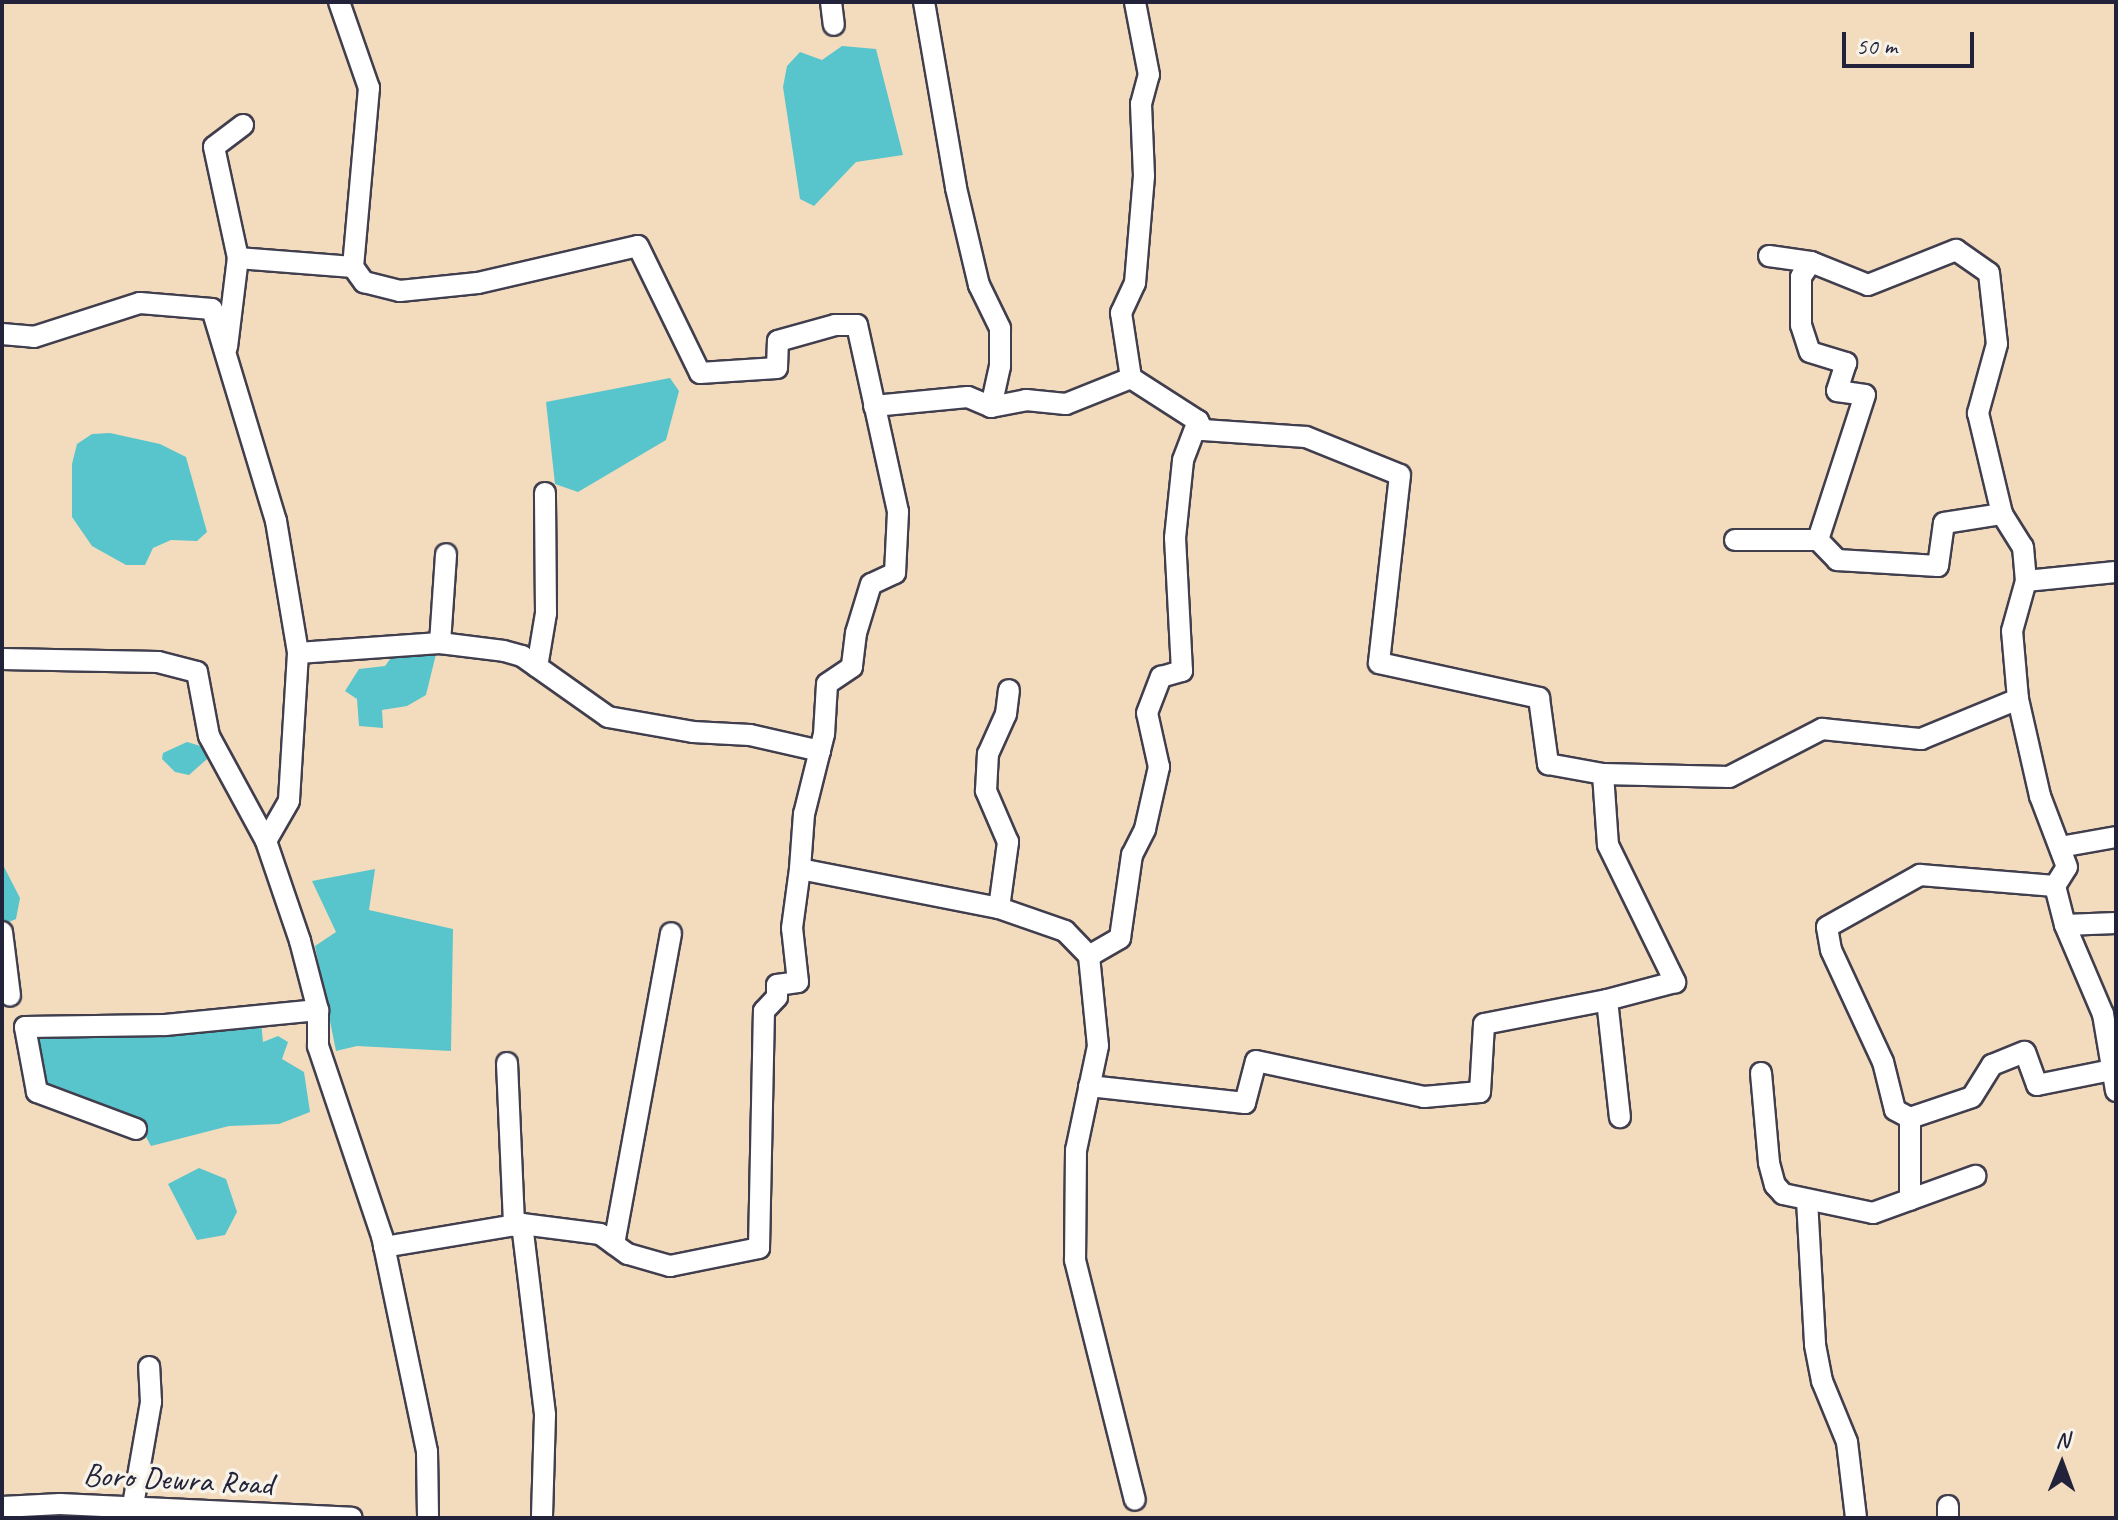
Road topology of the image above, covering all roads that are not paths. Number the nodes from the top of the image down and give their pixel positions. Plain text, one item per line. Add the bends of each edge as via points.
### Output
1 (339, 2) edge
2 (831, 2) edge
3 (924, 2) edge
4 (1135, 2) edge
5 (834, 25) dead end
6 (243, 125) dead end
7 (1769, 256) dead end
8 (238, 258) junction
9 (1811, 262) junction
10 (353, 267) junction
11 (2, 334) edge
12 (226, 359) junction
13 (1131, 378) junction
14 (874, 406) junction
15 (991, 407) junction
16 (1198, 421) junction
17 (545, 493) dead end
18 (2002, 514) junction
19 (1735, 540) dead end
20 (1818, 540) junction
21 (446, 554) dead end
22 (2116, 572) edge
23 (2026, 581) junction
24 (440, 643) junction
25 (298, 653) junction
26 (2, 659) edge
27 (537, 667) junction
28 (1009, 690) dead end
29 (2018, 699) junction
30 (820, 751) junction
31 (1603, 774) junction
32 (2116, 837) edge
33 (266, 841) junction
34 (2060, 847) junction
35 (800, 869) junction
36 (2055, 886) junction
37 (999, 908) junction
38 (2116, 923) edge
39 (2065, 925) junction
40 (2, 932) edge
41 (671, 933) dead end
42 (1089, 956) junction
43 (6, 996) edge
44 (1607, 1000) junction
45 (318, 1010) junction
46 (25, 1027) junction
47 (507, 1063) dead end
48 (2114, 1069) edge
49 (1761, 1073) dead end
50 (1089, 1086) junction
51 (2116, 1091) edge
52 (1620, 1117) dead end
53 (1910, 1118) junction
54 (136, 1129) dead end
55 (1975, 1176) dead end
56 (1807, 1200) junction
57 (1910, 1200) junction
58 (518, 1225) junction
59 (614, 1244) junction
60 (384, 1247) junction
61 (149, 1367) dead end
62 (1135, 1500) dead end
63 (2, 1507) edge
64 (132, 1511) junction
65 (352, 1518) edge
66 (428, 1518) edge
67 (542, 1518) edge
68 (1856, 1518) edge

1 - 10 street via 369,88
2 - 5 street
3 - 15 street via 979,285 1000,328 1000,366
4 - 13 street via 1149,75 1141,104 1144,176 1135,283 1121,313
6 - 8 street via 214,147
7 - 9 street
8 - 10 street
8 - 12 street
9 - 18 street via 1868,285 1956,250 1989,273 1997,344 1978,413
9 - 20 street via 1801,277 1801,325 1810,352 1846,363 1837,391 1865,395
10 - 14 street via 364,282 400,291 478,283 638,246 700,373 777,368 778,341 835,325 857,325
11 - 12 street via 34,337 140,303 212,309
12 - 25 street via 276,521
13 - 15 street via 1066,404 1026,400
13 - 16 street
14 - 15 street via 968,397
14 - 30 street via 898,512 895,573 871,584 852,667 827,684
16 - 31 street via 1203,430 1306,437 1400,475 1379,663 1539,698 1548,764
16 - 42 street via 1183,460 1175,538 1182,671 1161,677 1147,713 1159,767 1145,829 1132,855 1120,938
17 - 27 street via 546,613
18 - 20 street via 1944,523 1938,566 1837,560
18 - 23 street via 2023,547
19 - 20 street
21 - 24 street
22 - 23 street
23 - 29 street via 2012,631
24 - 25 street
24 - 27 street via 504,651
25 - 33 street via 289,801
26 - 33 street via 158,662 197,672 209,736
27 - 30 street via 608,717 693,732 750,735
28 - 37 street via 1006,714 988,754 986,791 1008,842
29 - 31 street via 1921,739 1822,729 1729,777
29 - 34 street via 2040,796
30 - 35 street via 804,814
31 - 44 street via 1608,845 1675,982
32 - 34 street
33 - 45 street
34 - 36 street via 2067,867
35 - 37 street
35 - 59 street via 792,928 798,982 777,985 777,997 764,1011 759,1248 670,1266 628,1254
36 - 39 street
36 - 53 street via 1920,875 1827,927 1831,950 1883,1062 1895,1110
37 - 42 street via 1065,931
38 - 39 street
39 - 48 street via 2103,1014
40 - 43 street
41 - 59 street
42 - 50 street via 1098,1046
43 - 46 street
44 - 50 street via 1484,1024 1480,1092 1424,1097 1256,1061 1245,1103
44 - 52 street
45 - 46 street via 165,1025
45 - 60 street via 318,1046
46 - 54 street via 37,1092
47 - 58 street
48 - 51 street
48 - 53 street via 2037,1085 2025,1052 1992,1065 1972,1097
49 - 56 street via 1775,1185 1783,1194
50 - 62 street via 1076,1150 1075,1260
53 - 57 street
55 - 57 street
56 - 57 street via 1873,1213
56 - 68 street via 1815,1345 1822,1381 1847,1442
58 - 59 street via 600,1234
58 - 60 street
58 - 67 street via 545,1415
60 - 66 street via 427,1452
61 - 64 street via 151,1402
63 - 64 street, Boro Dewra Road via 60,1504
64 - 65 street, Boro Dewra Road

